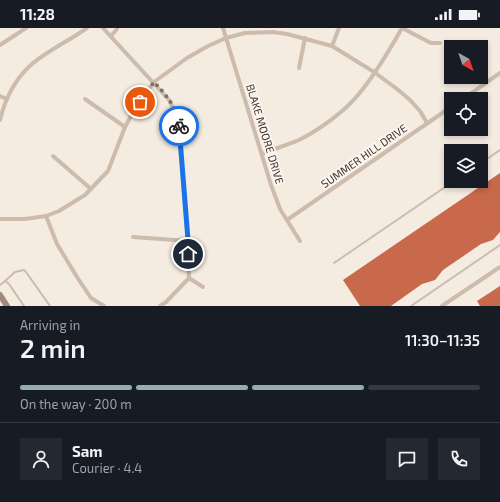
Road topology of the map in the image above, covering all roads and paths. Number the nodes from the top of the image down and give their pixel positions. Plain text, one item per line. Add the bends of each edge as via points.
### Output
1 (26, 28) edge
2 (87, 28) edge
3 (103, 28) edge
4 (223, 28) edge
5 (339, 28) edge
6 (402, 28) edge
7 (118, 29) dead end
8 (111, 36) junction
9 (226, 38) junction
10 (305, 38) junction
11 (440, 43) dead end
12 (0, 45) edge
13 (332, 46) junction
14 (299, 68) dead end
15 (374, 72) junction
16 (500, 74) edge
17 (154, 82) junction
18 (473, 92) edge
19 (0, 96) edge
20 (6, 99) junction
21 (85, 99) dead end
22 (444, 112) edge
23 (0, 120) edge
24 (427, 123) junction
25 (125, 127) junction
26 (500, 150) edge
27 (262, 154) junction
28 (53, 156) dead end
29 (488, 158) edge
30 (444, 188) edge
31 (92, 189) junction
32 (46, 216) junction
33 (0, 219) edge
34 (287, 220) junction
35 (133, 237) dead end
36 (188, 240) junction
37 (300, 241) dead end
38 (500, 245) edge
39 (334, 263) dead end
40 (500, 267) edge
41 (189, 278) junction
42 (5, 281) junction
43 (0, 285) edge
44 (203, 287) dead end
45 (0, 295) edge
46 (7, 306) edge
47 (24, 306) edge
48 (50, 306) edge
49 (104, 306) edge
50 (160, 306) edge
51 (411, 306) edge
52 (442, 306) edge

1 - 12 street
2 - 20 street via 32,64
3 - 8 street
4 - 9 street, BLAKE MOORE DRIVE
5 - 13 street
6 - 11 street via 431,44
6 - 15 street
7 - 8 street
8 - 17 street
9 - 10 street via 245,33 273,32
9 - 17 street via 187,58
9 - 27 street, BLAKE MOORE DRIVE
10 - 13 street
10 - 14 street
13 - 15 street
15 - 24 street via 410,100
15 - 27 street via 358,95 335,117 300,140
16 - 18 street
17 - 25 street
17 - 36 street via 170,100 178,119
19 - 20 street
20 - 23 street
21 - 25 street
22 - 24 street, SUMMER HILL DRIVE
24 - 34 street, SUMMER HILL DRIVE
25 - 31 street via 108,171
26 - 29 lane
27 - 34 street, BLAKE MOORE DRIVE via 278,203
28 - 31 street
30 - 39 lane
31 - 32 street via 78,201
32 - 33 street via 25,220
32 - 49 street via 57,244 77,277 91,298
34 - 37 street, BLAKE MOORE DRIVE
35 - 36 street
36 - 41 street
38 - 51 lane
40 - 52 street
41 - 44 street
41 - 50 street
42 - 43 lane
42 - 47 lane
42 - 48 lane via 16,272 24,270
45 - 46 main road

